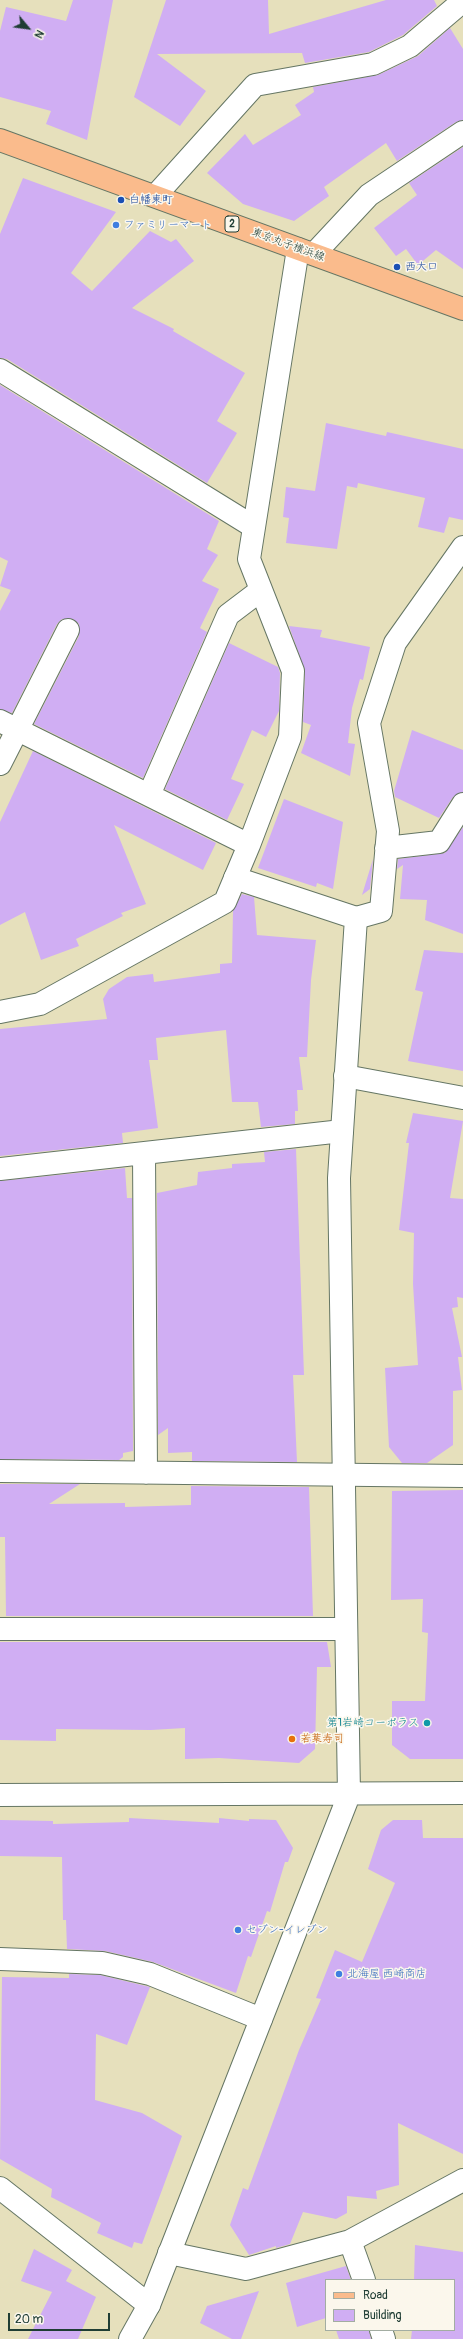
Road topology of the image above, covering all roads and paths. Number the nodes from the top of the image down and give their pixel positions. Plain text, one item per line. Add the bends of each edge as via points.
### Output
1 (463, 1) edge
2 (463, 132) edge
3 (0, 140) edge
4 (156, 195) junction
5 (306, 251) junction
6 (463, 308) edge
7 (0, 370) edge
8 (254, 527) junction
9 (463, 547) edge
10 (455, 575) edge
11 (261, 590) junction
12 (68, 630) dead end
13 (9, 726) edge
14 (0, 764) edge
15 (149, 795) junction
16 (463, 804) edge
17 (249, 845) junction
18 (386, 848) junction
19 (235, 878) junction
20 (356, 918) junction
21 (0, 1012) edge
22 (345, 1076) junction
23 (463, 1098) edge
24 (342, 1131) junction
25 (144, 1153) junction
26 (0, 1169) edge
27 (0, 1471) edge
28 (146, 1473) junction
29 (344, 1476) junction
30 (463, 1476) edge
31 (0, 1629) edge
32 (346, 1629) junction
33 (463, 1793) edge
34 (0, 1794) edge
35 (349, 1795) junction
36 (0, 1959) edge
37 (261, 2019) junction
38 (463, 2180) edge
39 (0, 2188) edge
40 (350, 2241) junction
41 (169, 2253) junction
42 (364, 2279) edge
43 (149, 2304) junction
44 (130, 2339) edge

1 - 4 street via 410,46 373,64 255,85
2 - 5 street via 369,195
3 - 4 main road, 東京丸子横浜線 / 2
4 - 5 main road, 東京丸子横浜線 / 2
5 - 6 main road, 東京丸子横浜線 / 2
5 - 8 street
7 - 8 street
8 - 11 street via 248,559
9 - 10 street
10 - 18 street via 396,643 369,723 388,831
11 - 15 street via 228,615
11 - 17 street via 293,671 290,737
12 - 13 street
13 - 14 street
13 - 15 street
15 - 17 street
16 - 18 street via 439,842
17 - 19 street
18 - 20 street via 381,911
19 - 20 street
19 - 21 street via 225,902 40,1004
20 - 22 street
22 - 23 street
22 - 24 street
24 - 25 street
24 - 29 street via 339,1178
25 - 26 street
25 - 28 street
27 - 28 street
28 - 29 street
29 - 30 street
29 - 32 street
31 - 32 street
32 - 35 street
33 - 35 street
34 - 35 street
35 - 37 street
36 - 37 street via 102,1963 150,1974
37 - 41 street
38 - 40 street
39 - 43 street
40 - 41 street via 246,2269
40 - 42 street
41 - 43 street
43 - 44 street

